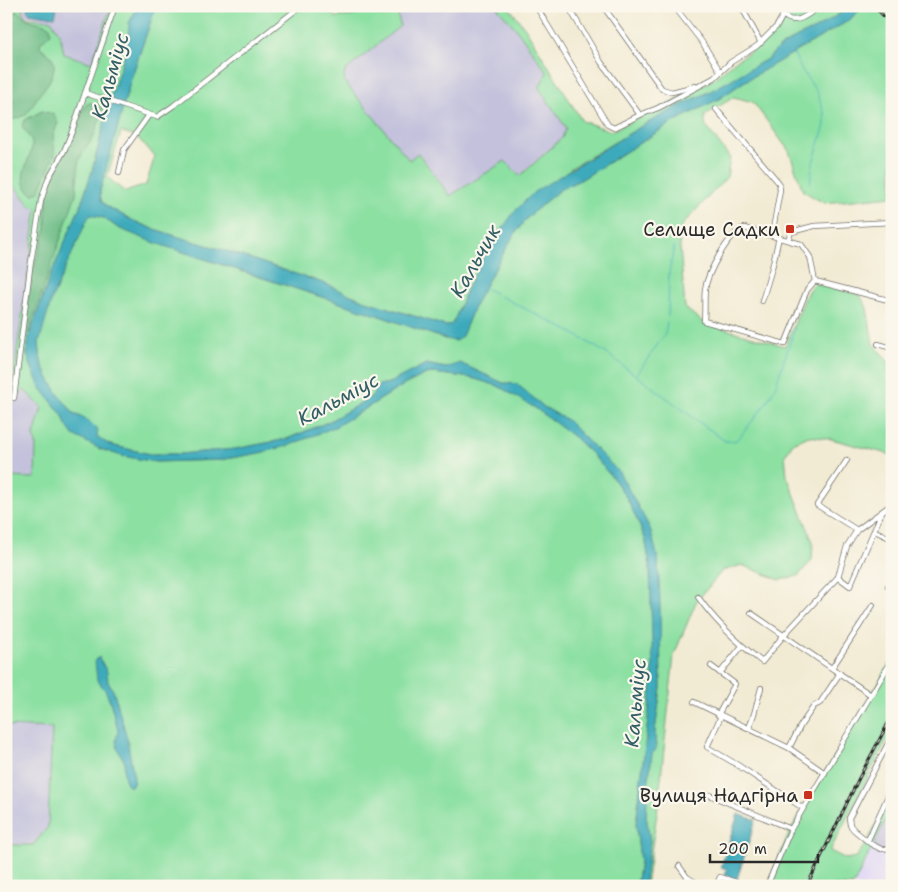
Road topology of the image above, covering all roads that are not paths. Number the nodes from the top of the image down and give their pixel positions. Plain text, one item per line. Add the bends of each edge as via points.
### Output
1 (115, 6) edge
2 (301, 6) edge
3 (536, 6) edge
4 (568, 6) edge
5 (603, 6) edge
6 (674, 6) edge
7 (741, 6) edge
8 (780, 6) edge
9 (820, 6) edge
10 (783, 15) junction
11 (761, 43) junction
12 (720, 71) junction
13 (696, 86) junction
14 (85, 93) junction
15 (716, 109) dead end
16 (149, 115) junction
17 (640, 115) junction
18 (119, 173) dead end
19 (892, 222) edge
20 (772, 235) junction
21 (779, 237) junction
22 (788, 240) junction
23 (815, 282) junction
24 (762, 301) dead end
25 (892, 301) edge
26 (878, 344) dead end
27 (892, 348) edge
28 (14, 398) dead end
29 (846, 460) dead end
30 (892, 504) edge
31 (882, 511) junction
32 (857, 530) junction
33 (875, 531) junction
34 (892, 539) edge
35 (838, 577) junction
36 (892, 581) edge
37 (888, 586) dead end
38 (698, 598) dead end
39 (872, 605) dead end
40 (752, 613) dead end
41 (784, 635) junction
42 (742, 646) junction
43 (892, 660) edge
44 (711, 666) dead end
45 (832, 668) junction
46 (720, 673) junction
47 (840, 673) junction
48 (761, 688) dead end
49 (871, 695) junction
50 (694, 702) dead end
51 (720, 715) junction
52 (749, 728) junction
53 (892, 736) edge
54 (789, 748) junction
55 (825, 773) junction
56 (892, 787) edge
57 (706, 794) dead end
58 (804, 808) junction
59 (791, 829) junction
60 (868, 840) junction
61 (892, 849) edge
62 (679, 866) dead end
63 (701, 886) edge
64 (716, 886) edge
65 (748, 886) edge
66 (767, 886) edge

1 - 14 street
2 - 16 street via 173,106 157,117
3 - 17 street via 608,125 614,128
4 - 17 street via 601,62
5 - 13 street via 662,89 672,92
6 - 12 street
7 - 11 street
8 - 10 street
9 - 10 street via 798,20 790,20
10 - 11 street
11 - 12 street
12 - 13 street via 714,78
13 - 17 street
14 - 16 street
14 - 28 street via 64,152 48,179 41,201
15 - 20 street via 779,183
16 - 18 street via 124,150
19 - 22 street via 814,226 791,232
20 - 21 street
20 - 23 street via 744,228 723,249 707,282 704,321 784,344 807,290
21 - 22 street
21 - 24 street
22 - 23 street via 801,244 808,252
23 - 25 street
26 - 27 street
29 - 32 street via 817,505
30 - 31 street
31 - 32 street
31 - 33 street
32 - 35 street via 847,546
33 - 34 street
33 - 35 street via 850,586
35 - 41 street
36 - 37 street
38 - 42 street via 710,615
39 - 45 street
40 - 41 street
41 - 42 street via 762,662
41 - 45 street
42 - 46 street
43 - 49 street
44 - 46 street
45 - 47 street
46 - 51 street via 735,684
47 - 49 street
47 - 54 street via 801,725
48 - 52 street
49 - 55 street
50 - 51 street
51 - 52 street
51 - 58 street via 707,747
52 - 54 street
53 - 60 street via 849,818 854,830
54 - 55 street
55 - 58 street
56 - 60 street
57 - 59 street
58 - 59 street
59 - 66 street
60 - 61 street via 880,849
62 - 63 street via 687,877
64 - 65 street via 720,877

